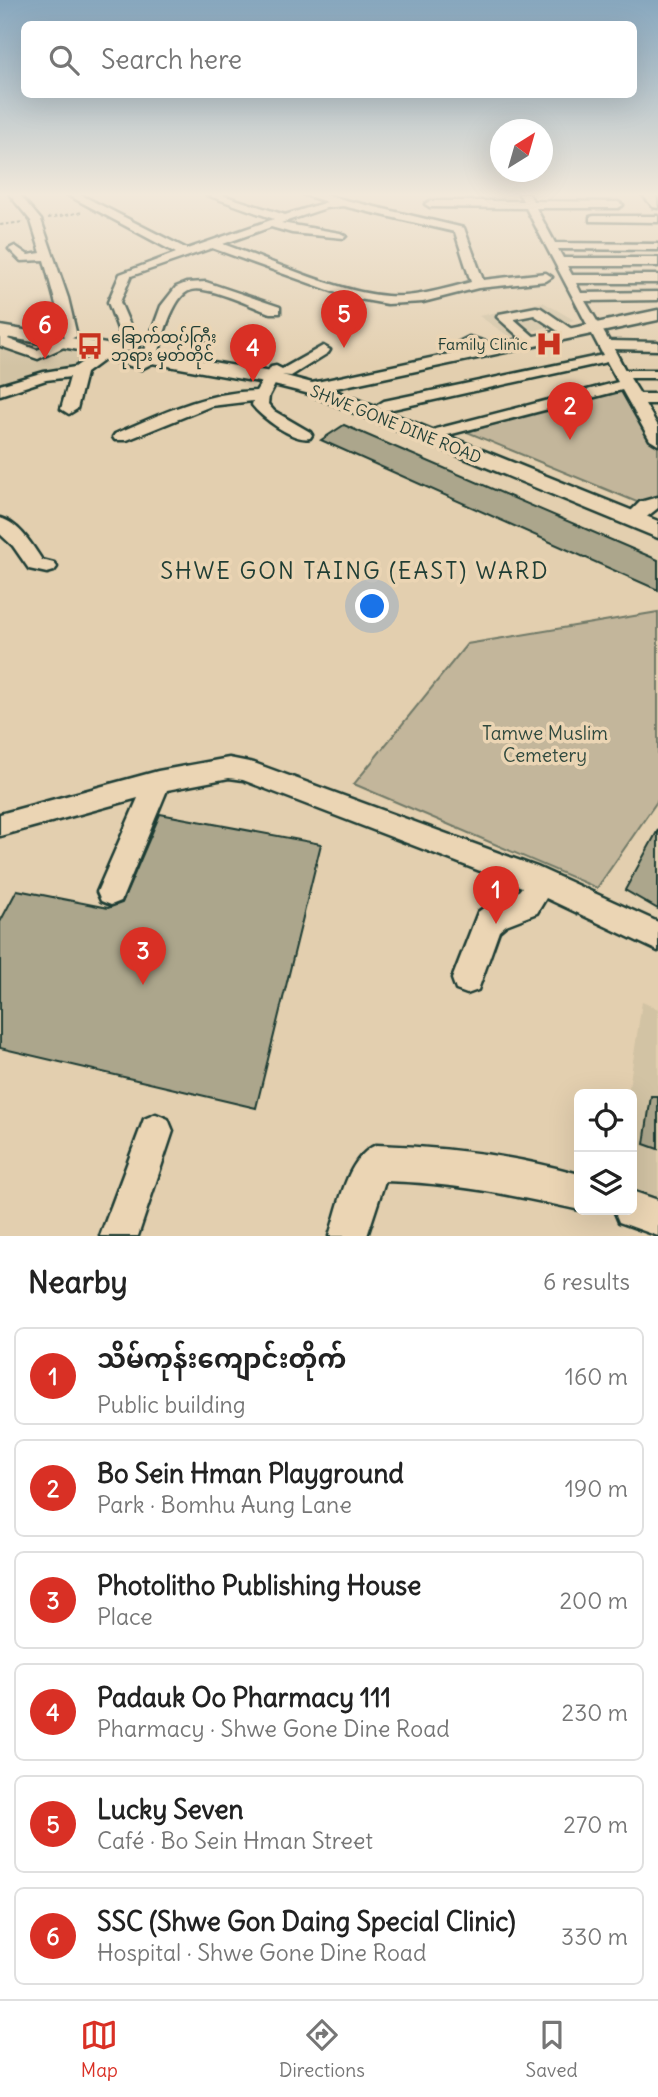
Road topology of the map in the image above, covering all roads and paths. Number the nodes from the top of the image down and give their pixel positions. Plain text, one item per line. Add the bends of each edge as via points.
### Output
1 (19, 252) edge
2 (47, 252) edge
3 (193, 252) edge
4 (234, 252) edge
5 (469, 252) edge
6 (554, 252) edge
7 (187, 253) joint
8 (48, 256) junction
9 (559, 262) junction
10 (658, 262) edge
11 (546, 277) dead end
12 (569, 279) junction
13 (658, 279) edge
14 (478, 284) junction
15 (658, 296) edge
16 (577, 297) junction
17 (275, 310) dead end
18 (658, 315) edge
19 (595, 327) junction
20 (2, 329) edge
21 (569, 332) junction
22 (66, 339) junction
23 (531, 340) junction
24 (658, 346) edge
25 (323, 350) dead end
26 (133, 351) junction
27 (608, 351) junction
28 (79, 371) junction
29 (658, 374) edge
30 (273, 379) junction
31 (624, 379) junction
32 (320, 386) junction
33 (0, 390) edge
34 (635, 399) junction
35 (658, 399) edge
36 (384, 407) junction
37 (69, 409) dead end
38 (655, 431) edge
39 (304, 435) dead end
40 (438, 435) junction
41 (121, 436) dead end
42 (658, 502) edge
43 (643, 517) edge
44 (658, 530) edge
45 (4, 535) edge
46 (47, 567) dead end
47 (158, 781) junction
48 (0, 825) edge
49 (540, 882) junction
50 (111, 892) dead end
51 (658, 937) edge
52 (467, 979) dead end
53 (156, 1131) dead end
54 (574, 1190) edge
55 (637, 1211) edge
56 (658, 1218) edge
57 (120, 1236) edge
58 (348, 1236) edge

1 - 8 street via 25,258
2 - 8 street
3 - 7 street
4 - 14 street via 352,294 387,300 423,298
5 - 14 street
6 - 9 street
7 - 26 street via 122,278 114,302
8 - 22 street via 62,298
9 - 10 street
9 - 12 street
11 - 14 street
12 - 13 street
12 - 16 street
15 - 16 street
16 - 19 street
17 - 26 street via 194,284 171,298
18 - 19 main road
19 - 21 main road
19 - 27 street
20 - 22 main road, SHWE GONE DINE ROAD
21 - 23 main road
21 - 23 street via 536,311 504,317
22 - 26 main road, SHWE GONE DINE ROAD
23 - 32 main road
24 - 27 street
25 - 30 street
26 - 28 street
26 - 30 main road, SHWE GONE DINE ROAD
27 - 31 street
27 - 36 street
28 - 33 street
28 - 37 street
29 - 31 street
30 - 32 main road, SHWE GONE DINE ROAD
30 - 39 street via 260,405
30 - 41 street
31 - 34 street
31 - 40 street
32 - 36 main road, SHWE GONE DINE ROAD
32 - 40 main road, SHWE GONE DINE ROAD
34 - 35 street
34 - 38 street
36 - 40 main road, SHWE GONE DINE ROAD
40 - 43 main road, SHWE GONE DINE ROAD
42 - 43 street
43 - 44 main road, SHWE GONE DINE ROAD
45 - 46 street via 36,565
47 - 48 street
47 - 49 street via 214,770 245,770
47 - 50 street
49 - 51 street
49 - 52 street via 527,904 488,922
53 - 57 street
54 - 58 street via 418,1164 376,1163
55 - 56 street

